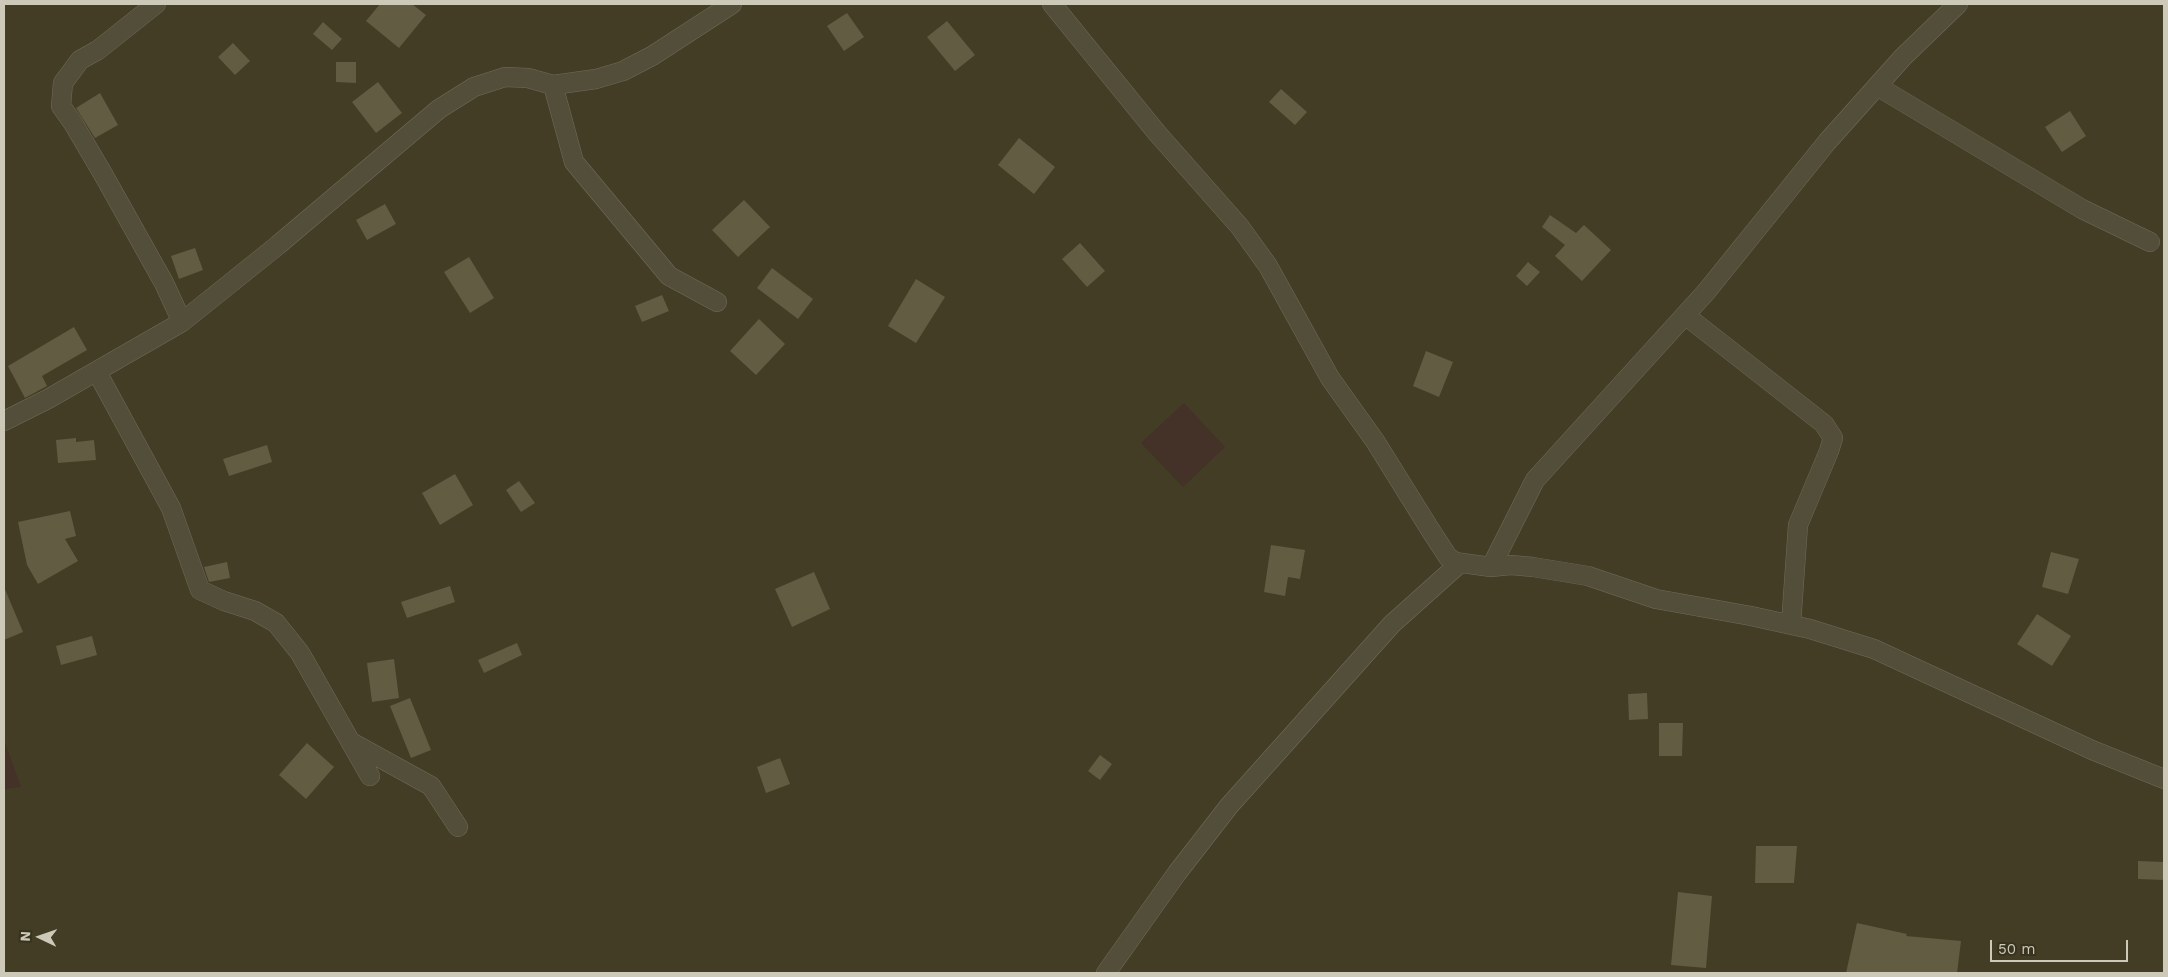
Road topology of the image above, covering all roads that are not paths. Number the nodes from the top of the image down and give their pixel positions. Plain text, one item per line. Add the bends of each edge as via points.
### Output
1 (156, 4) edge
2 (732, 4) edge
3 (1052, 4) edge
4 (1958, 4) edge
5 (553, 85) junction
6 (1877, 86) junction
7 (2150, 242) dead end
8 (717, 302) dead end
9 (1685, 315) junction
10 (182, 322) junction
11 (96, 372) junction
12 (4, 421) edge
13 (1459, 564) junction
14 (1491, 567) junction
15 (1792, 625) junction
16 (350, 741) junction
17 (370, 776) dead end
18 (2164, 779) edge
19 (458, 827) dead end
20 (1106, 973) edge

1 - 10 street via 98,50 80,60 62,83 61,106 74,123 164,283
2 - 5 street via 673,44 623,71 596,79
3 - 13 street via 1157,133 1240,227 1268,266 1330,378 1375,441 1448,557
4 - 6 street
5 - 8 street via 574,162 668,276
5 - 10 street via 528,78 505,77 474,87 453,100
6 - 7 street via 2082,210
6 - 9 street
9 - 14 street via 1535,480
9 - 15 street via 1824,424 1833,438 1798,526
10 - 11 street
11 - 12 street
11 - 16 street via 171,508 200,590 276,622 300,653
13 - 14 street
13 - 20 street via 1392,624 1229,806
14 - 15 street via 1533,566 1588,576 1656,599
15 - 18 street via 1874,649 2092,750
16 - 17 street
16 - 19 street via 431,786

